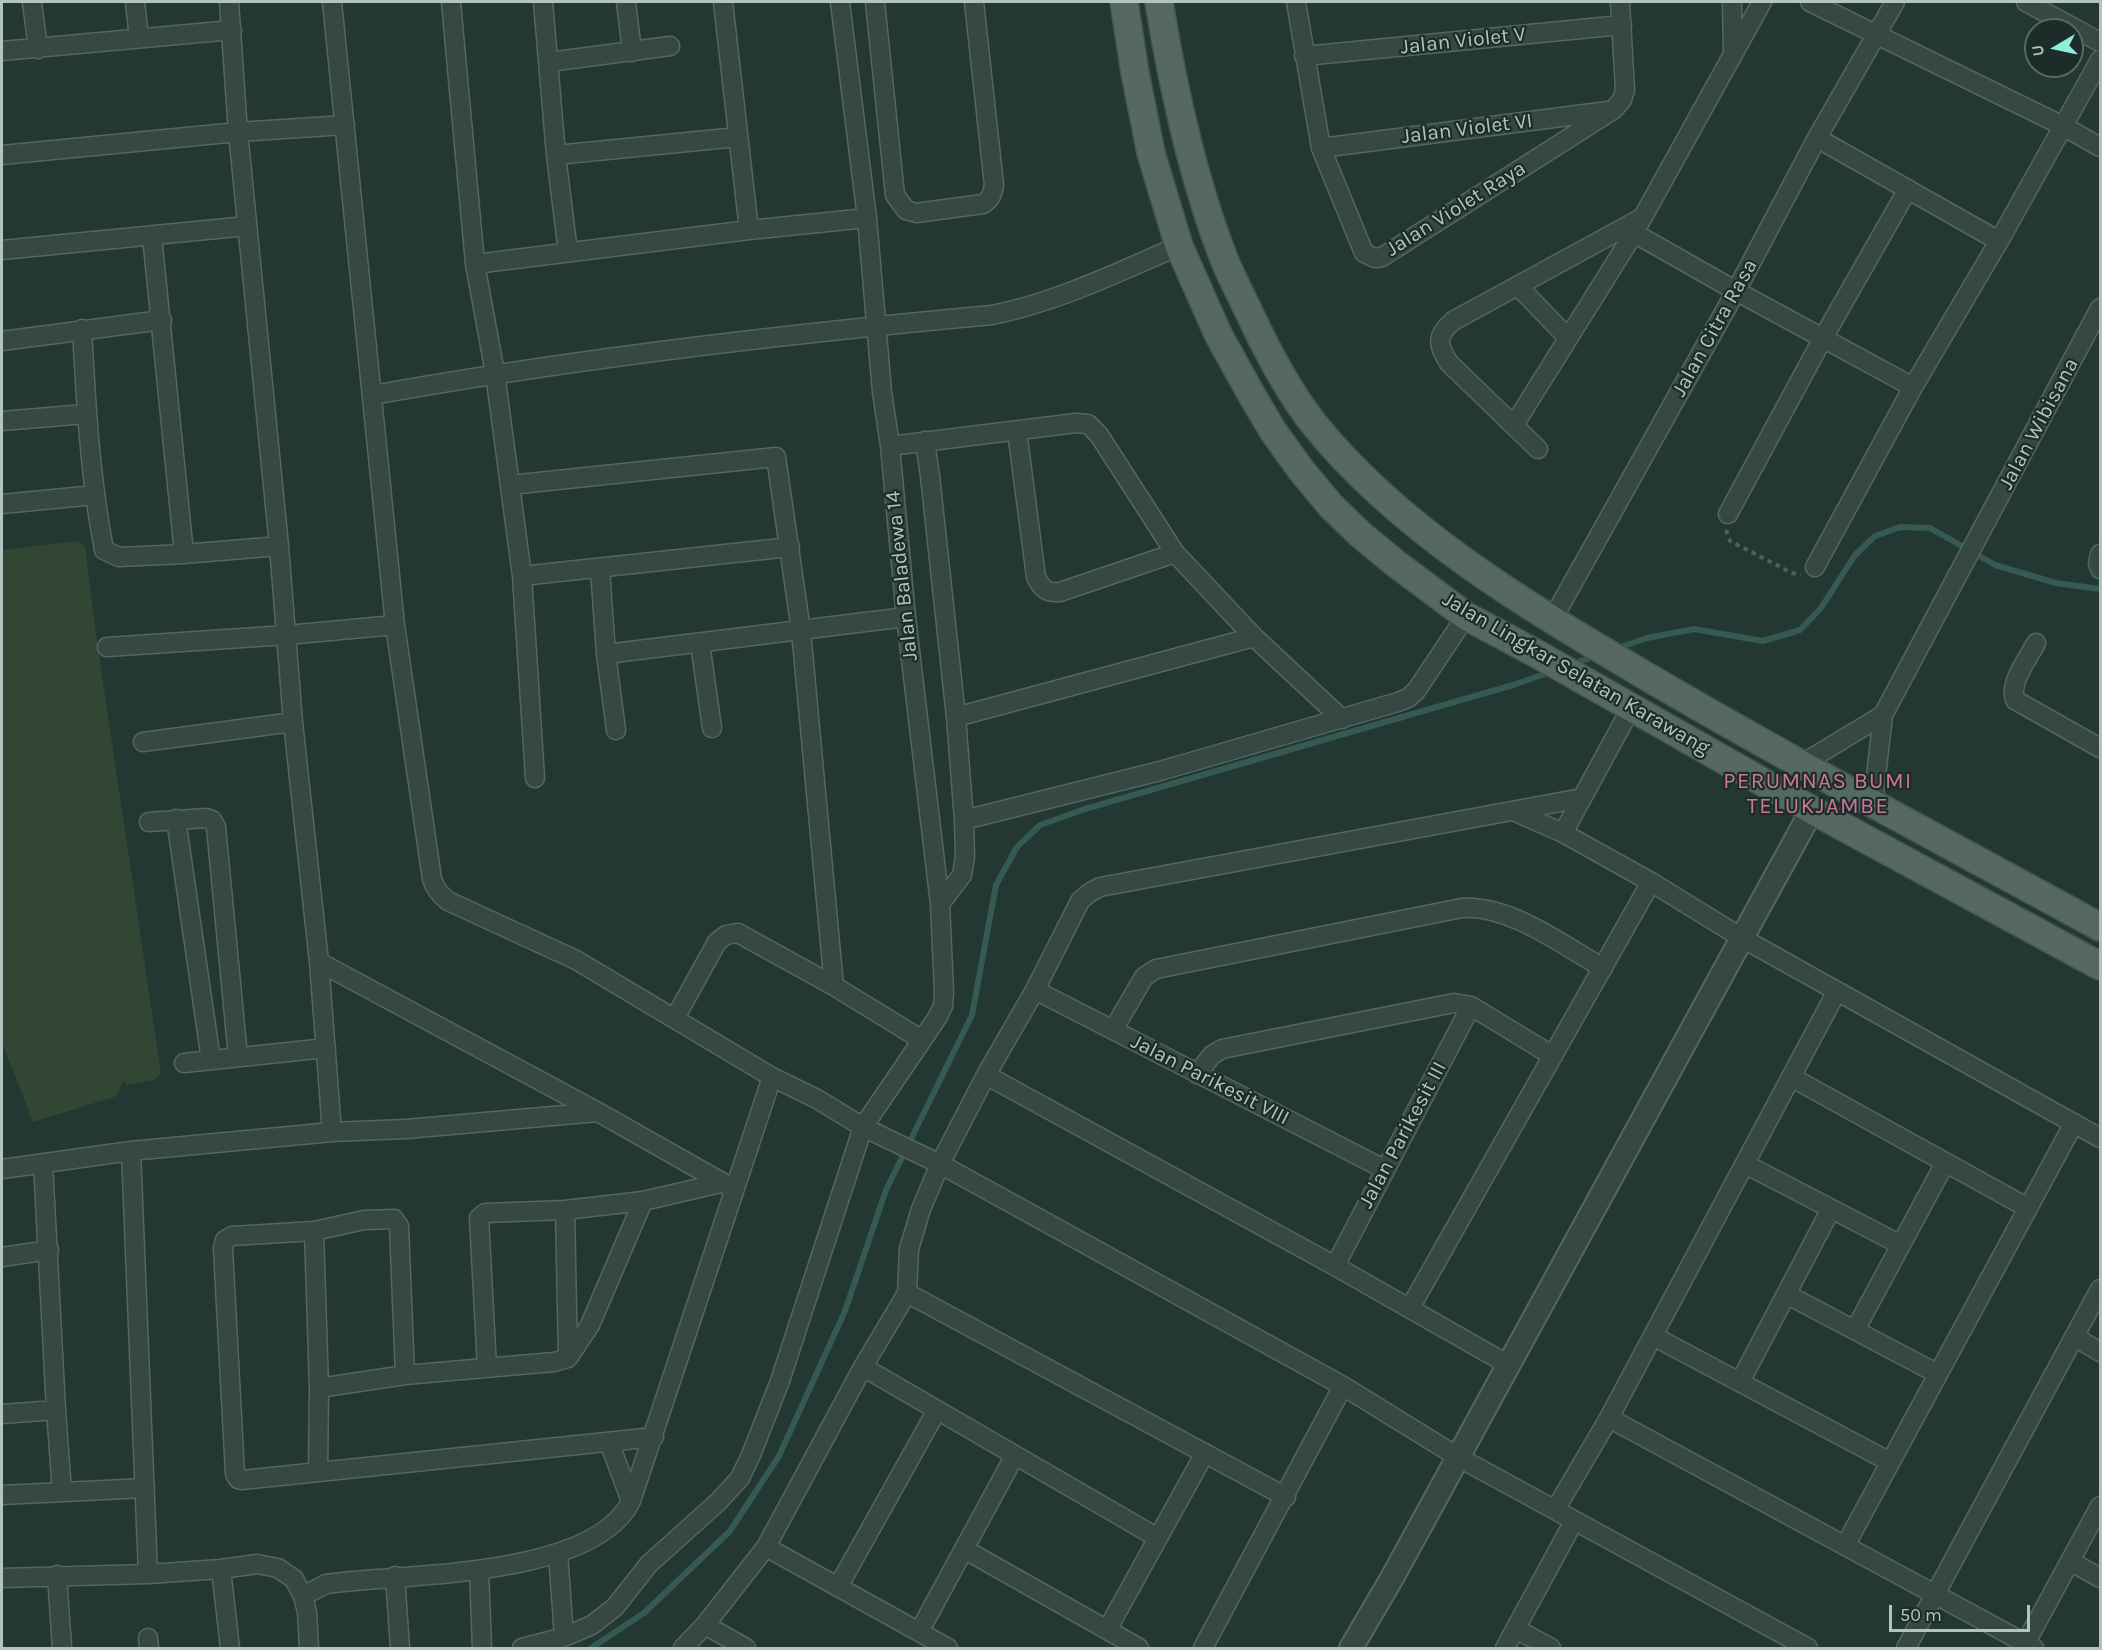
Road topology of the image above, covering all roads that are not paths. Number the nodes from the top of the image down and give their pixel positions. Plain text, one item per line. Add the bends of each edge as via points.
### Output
1 (32, 2) edge
2 (135, 2) edge
3 (228, 2) edge
4 (332, 2) edge
5 (451, 2) edge
6 (543, 2) edge
7 (626, 2) edge
8 (723, 2) edge
9 (840, 2) edge
10 (875, 2) edge
11 (974, 2) edge
12 (1124, 2) edge
13 (1159, 2) edge
14 (1296, 2) edge
15 (1620, 2) edge
16 (1732, 2) edge
17 (1762, 2) edge
18 (1809, 2) edge
19 (1895, 2) edge
20 (2026, 2) edge
21 (1622, 25) junction
22 (232, 30) junction
23 (1875, 35) junction
24 (139, 38) junction
25 (2100, 42) edge
26 (670, 46) dead end
27 (38, 49) junction
28 (2, 51) edge
29 (633, 52) junction
30 (1733, 54) junction
31 (1304, 56) junction
32 (2100, 60) edge
33 (549, 62) junction
34 (1613, 110) junction
35 (345, 125) junction
36 (2062, 126) junction
37 (238, 132) junction
38 (738, 137) junction
39 (1817, 138) junction
40 (2100, 147) edge
41 (1321, 148) junction
42 (2, 155) edge
43 (556, 155) junction
44 (1908, 189) junction
45 (867, 218) junction
46 (247, 226) junction
47 (1637, 226) junction
48 (749, 230) junction
49 (152, 236) junction
50 (1999, 241) junction
51 (1179, 246) junction
52 (2, 250) edge
53 (568, 252) junction
54 (475, 264) junction
55 (1518, 286) junction
56 (1736, 291) junction
57 (2100, 308) edge
58 (162, 320) junction
59 (875, 326) junction
60 (82, 329) junction
61 (1567, 337) junction
62 (1823, 338) junction
63 (2, 341) edge
64 (495, 373) junction
65 (1913, 387) junction
66 (373, 394) junction
67 (87, 414) junction
68 (2, 421) edge
69 (1514, 425) junction
70 (1017, 431) junction
71 (925, 441) junction
72 (890, 446) junction
73 (1539, 449) dead end
74 (510, 485) junction
75 (95, 495) junction
76 (2, 504) edge
77 (1728, 514) road end
78 (279, 546) junction
79 (790, 547) junction
80 (1175, 553) junction
81 (184, 554) junction
82 (2100, 554) edge
83 (1815, 567) road end
84 (2100, 568) edge
85 (600, 569) junction
86 (522, 576) junction
87 (1466, 616) junction
88 (906, 617) junction
89 (1552, 620) junction
90 (395, 624) junction
91 (801, 631) junction
92 (287, 635) junction
93 (1254, 637) junction
94 (700, 643) junction
95 (2036, 643) dead end
96 (107, 647) dead end
97 (606, 654) junction
98 (1631, 708) junction
99 (1883, 715) junction
100 (956, 717) junction
101 (1342, 719) junction
102 (293, 722) junction
103 (712, 728) dead end
104 (616, 730) dead end
105 (143, 742) dead end
106 (2100, 748) edge
107 (1802, 764) junction
108 (535, 778) dead end
109 (1582, 798) junction
110 (1873, 803) junction
111 (1812, 810) junction
112 (1513, 811) junction
113 (176, 819) junction
114 (964, 820) junction
115 (149, 822) dead end
116 (1563, 833) junction
117 (1650, 882) junction
118 (940, 904) junction
119 (2100, 927) edge
120 (1743, 938) junction
121 (319, 962) junction
122 (2100, 966) edge
123 (1603, 968) junction
124 (834, 986) junction
125 (1035, 990) junction
126 (1837, 991) junction
127 (1471, 1006) junction
128 (675, 1018) junction
129 (1113, 1030) junction
130 (922, 1040) junction
131 (326, 1047) junction
132 (1552, 1056) junction
133 (238, 1057) junction
134 (211, 1060) junction
135 (184, 1063) dead end
136 (1197, 1074) junction
137 (986, 1075) junction
138 (772, 1077) junction
139 (1791, 1077) junction
140 (597, 1112) junction
141 (2074, 1123) junction
142 (863, 1127) junction
143 (332, 1132) junction
144 (2100, 1138) edge
145 (131, 1151) junction
146 (43, 1162) junction
147 (1946, 1162) junction
148 (939, 1164) junction
149 (1745, 1164) junction
150 (2, 1169) edge
151 (1384, 1169) junction
152 (727, 1186) junction
153 (643, 1201) junction
154 (2028, 1208) junction
155 (1831, 1209) junction
156 (565, 1210) junction
157 (314, 1231) junction
158 (1901, 1245) junction
159 (49, 1250) junction
160 (2, 1257) edge
161 (1335, 1266) junction
162 (2100, 1289) edge
163 (907, 1293) junction
164 (1786, 1294) junction
165 (1410, 1308) junction
166 (1855, 1330) junction
167 (1653, 1336) junction
168 (2075, 1337) junction
169 (2100, 1352) edge
170 (568, 1358) junction
171 (1507, 1364) junction
172 (487, 1366) junction
173 (863, 1367) junction
174 (1938, 1374) junction
175 (405, 1375) junction
176 (1740, 1382) junction
177 (1343, 1386) junction
178 (319, 1388) junction
179 (56, 1410) junction
180 (937, 1410) junction
181 (2, 1414) edge
182 (1609, 1418) junction
183 (654, 1437) junction
184 (609, 1442) junction
185 (1205, 1453) junction
186 (1015, 1455) junction
187 (1458, 1457) junction
188 (1890, 1462) junction
189 (318, 1471) junction
190 (145, 1488) junction
191 (62, 1492) junction
192 (2, 1495) edge
193 (1286, 1497) junction
194 (632, 1501) junction
195 (2100, 1506) edge
196 (1555, 1510) junction
197 (1574, 1521) junction
198 (1158, 1538) junction
199 (1845, 1546) junction
200 (766, 1547) junction
201 (964, 1549) junction
202 (558, 1553) junction
203 (2070, 1561) junction
204 (221, 1569) junction
205 (479, 1570) junction
206 (148, 1574) junction
207 (57, 1575) junction
208 (395, 1576) junction
209 (2, 1578) edge
210 (2100, 1578) edge
211 (838, 1587) junction
212 (1935, 1595) junction
213 (303, 1596) junction
214 (705, 1625) junction
215 (1516, 1629) junction
216 (1107, 1630) junction
217 (919, 1632) junction
218 (564, 1637) junction
219 (2029, 1646) edge
220 (62, 1648) edge
221 (230, 1648) edge
222 (309, 1648) edge
223 (400, 1648) edge
224 (482, 1648) edge
225 (522, 1648) edge
226 (682, 1648) edge
227 (746, 1648) edge
228 (948, 1648) edge
229 (1139, 1648) edge
230 (1203, 1648) edge
231 (1351, 1648) edge
232 (1505, 1648) edge
233 (1551, 1648) edge
234 (1808, 1648) edge
235 (1906, 1648) edge

1 - 27 street
2 - 24 street
3 - 22 street
4 - 35 street
5 - 54 street
6 - 33 street
7 - 29 street
8 - 38 street
9 - 45 street, Jalan Baladewa 14
10 - 11 street via 896,195 906,210 916,213 983,204 992,195
12 - 51 main road, Jalan Lingkar Selatan Karawang via 1151,153
13 - 89 main road, Jalan Lingkar Selatan Karawang via 1179,109 1215,231 1266,349 1291,389 1313,422 1385,497 1472,565
14 - 31 street, Jalan Violet Raya
15 - 21 street
16 - 30 street
17 - 30 street
18 - 23 street
19 - 23 street, Jalan Citra Rasa
20 - 25 street
21 - 31 street, Jalan Violet V
21 - 34 street via 1625,90
22 - 24 street
22 - 37 street
23 - 36 street
23 - 39 street, Jalan Citra Rasa
24 - 27 street
26 - 29 street
27 - 28 street
29 - 33 street
30 - 47 street
31 - 41 street, Jalan Violet Raya
32 - 36 street
33 - 43 street
34 - 41 street, Jalan Violet VI
34 - 41 street, Jalan Violet Raya via 1375,258 1364,253
35 - 37 street
35 - 66 street
36 - 40 street
36 - 50 street
37 - 42 street
37 - 46 street
38 - 43 street
38 - 48 street
39 - 44 street
39 - 56 street, Jalan Citra Rasa
43 - 53 street
44 - 50 street
44 - 62 street
45 - 48 street
45 - 59 street, Jalan Baladewa 14
46 - 49 street
46 - 78 street
47 - 55 street
47 - 56 street
47 - 61 street
48 - 53 street
49 - 52 street
49 - 58 street
50 - 65 street
51 - 59 street via 1017,310
51 - 87 main road, Jalan Lingkar Selatan Karawang via 1218,334 1273,430 1301,470 1360,534
53 - 54 street
54 - 64 street
55 - 61 street
55 - 69 street via 1453,321 1440,338 1449,363
56 - 62 street
56 - 89 street, Jalan Citra Rasa
57 - 99 street, Jalan Wibisana
58 - 60 street
58 - 81 street
59 - 64 street
59 - 72 street, Jalan Baladewa 14
60 - 63 street
60 - 67 street
61 - 69 street
62 - 65 street
62 - 77 street
64 - 66 street
64 - 74 street
65 - 83 street
66 - 90 street
67 - 68 street
67 - 75 street
69 - 73 street
70 - 71 street
70 - 80 street via 1076,423 1095,429
70 - 80 street via 1036,576 1041,588 1050,593 1060,592
71 - 72 street
71 - 100 street
72 - 88 street, Jalan Baladewa 14
74 - 79 street via 776,457
74 - 86 street
75 - 76 street
75 - 81 street via 104,550 119,557
78 - 81 street
78 - 92 street
79 - 85 street
79 - 91 street
80 - 93 street
82 - 84 street
85 - 86 street
85 - 97 street
86 - 108 street
87 - 98 main road, Jalan Lingkar Selatan Karawang
87 - 101 street via 1408,698
88 - 91 street
88 - 118 street, Jalan Baladewa 14
89 - 107 main road, Jalan Lingkar Selatan Karawang
90 - 92 street
90 - 128 street via 435,889 448,901 576,960
91 - 94 street
91 - 124 street
92 - 96 street
92 - 102 street
93 - 100 street
93 - 101 street
94 - 97 street
94 - 103 street
95 - 106 street via 2016,682 2015,700
97 - 104 street
98 - 109 street
98 - 111 main road, Jalan Lingkar Selatan Karawang
99 - 107 street
99 - 110 street
100 - 114 street
101 - 114 street via 1160,771
102 - 105 street
102 - 121 street
107 - 110 main road, Jalan Lingkar Selatan Karawang
109 - 112 street
109 - 116 street
110 - 119 main road, Jalan Lingkar Selatan Karawang
111 - 120 street
111 - 122 main road, Jalan Lingkar Selatan Karawang
112 - 116 street
112 - 125 street via 1100,887 1080,902
113 - 115 street
113 - 133 street via 206,818 216,827
113 - 134 street
114 - 118 street via 962,875
116 - 117 street
117 - 120 street
117 - 123 street
118 - 130 street, Jalan Baladewa 14 via 943,1006
120 - 126 street
120 - 171 street
121 - 131 street
121 - 140 street
123 - 129 street via 1509,915 1462,908 1156,969 1144,977
123 - 132 street
124 - 128 street via 738,933 726,935 717,942
124 - 130 street
125 - 129 street, Jalan Parikesit VIII
125 - 137 street
126 - 139 street
126 - 141 street
127 - 132 street
127 - 136 street via 1441,1005 1222,1049
127 - 151 street, Jalan Parikesit III
128 - 138 street
129 - 136 street, Jalan Parikesit VIII
130 - 142 street, Jalan Baladewa 14
131 - 133 street
131 - 143 street
132 - 165 street
133 - 134 street
134 - 135 street
136 - 151 street, Jalan Parikesit VIII
137 - 148 street
137 - 161 street
138 - 142 street
138 - 152 street
139 - 147 street
139 - 149 street
140 - 143 street via 406,1130
140 - 152 street
141 - 144 street
141 - 154 street
142 - 148 street
142 - 218 street, Jalan Baladewa 14 via 780,1381 740,1478 649,1564 615,1607 592,1625
143 - 145 street
145 - 146 street
145 - 190 street
146 - 150 street
146 - 159 street
147 - 154 street
147 - 158 street
148 - 163 street via 909,1249
148 - 177 street
149 - 155 street
149 - 167 street
151 - 161 street, Jalan Parikesit III
152 - 153 street
152 - 183 street
153 - 156 street
153 - 170 street via 590,1325
154 - 174 street
155 - 158 street
155 - 164 street
156 - 170 street
156 - 172 street via 485,1213 479,1218
157 - 175 street via 380,1219 394,1219 399,1226
157 - 178 street
157 - 189 street via 232,1236 225,1240 223,1248 235,1474 242,1480
158 - 166 street
159 - 160 street
159 - 179 street
161 - 165 street
162 - 168 street
163 - 173 street
163 - 185 street
164 - 166 street
164 - 176 street
165 - 171 street
166 - 174 street
167 - 176 street
167 - 182 street
168 - 169 street
168 - 212 street
170 - 172 street
171 - 187 street
172 - 175 street
173 - 180 street
173 - 200 street
174 - 188 street
175 - 178 street
176 - 188 street
177 - 187 street
177 - 193 street
178 - 189 street
179 - 181 street
179 - 191 street
180 - 186 street
180 - 211 street
182 - 196 street
182 - 199 street
183 - 184 street
183 - 194 street
184 - 189 street
184 - 194 street
185 - 193 street
185 - 198 street
186 - 198 street
186 - 201 street
187 - 196 street
187 - 231 street
188 - 199 street
190 - 191 street
190 - 206 street
191 - 192 street
193 - 230 street
194 - 202 street via 625,1514 610,1527
195 - 203 street
196 - 197 street
197 - 215 street
197 - 234 street
198 - 216 street
199 - 212 street
200 - 211 street
200 - 214 street
201 - 216 street
201 - 217 street
202 - 205 street
202 - 218 street
203 - 210 street
203 - 219 street
204 - 206 street
204 - 213 street via 257,1564 278,1568 294,1579
204 - 221 street
205 - 208 street
205 - 224 street
206 - 207 street
207 - 209 street
207 - 220 street
208 - 213 street via 326,1584
208 - 223 street
211 - 217 street
212 - 219 street
212 - 235 street
213 - 222 street
214 - 226 street
214 - 227 street
215 - 232 street
215 - 233 street
216 - 229 street
217 - 228 street
218 - 225 street, Jalan Baladewa 14

